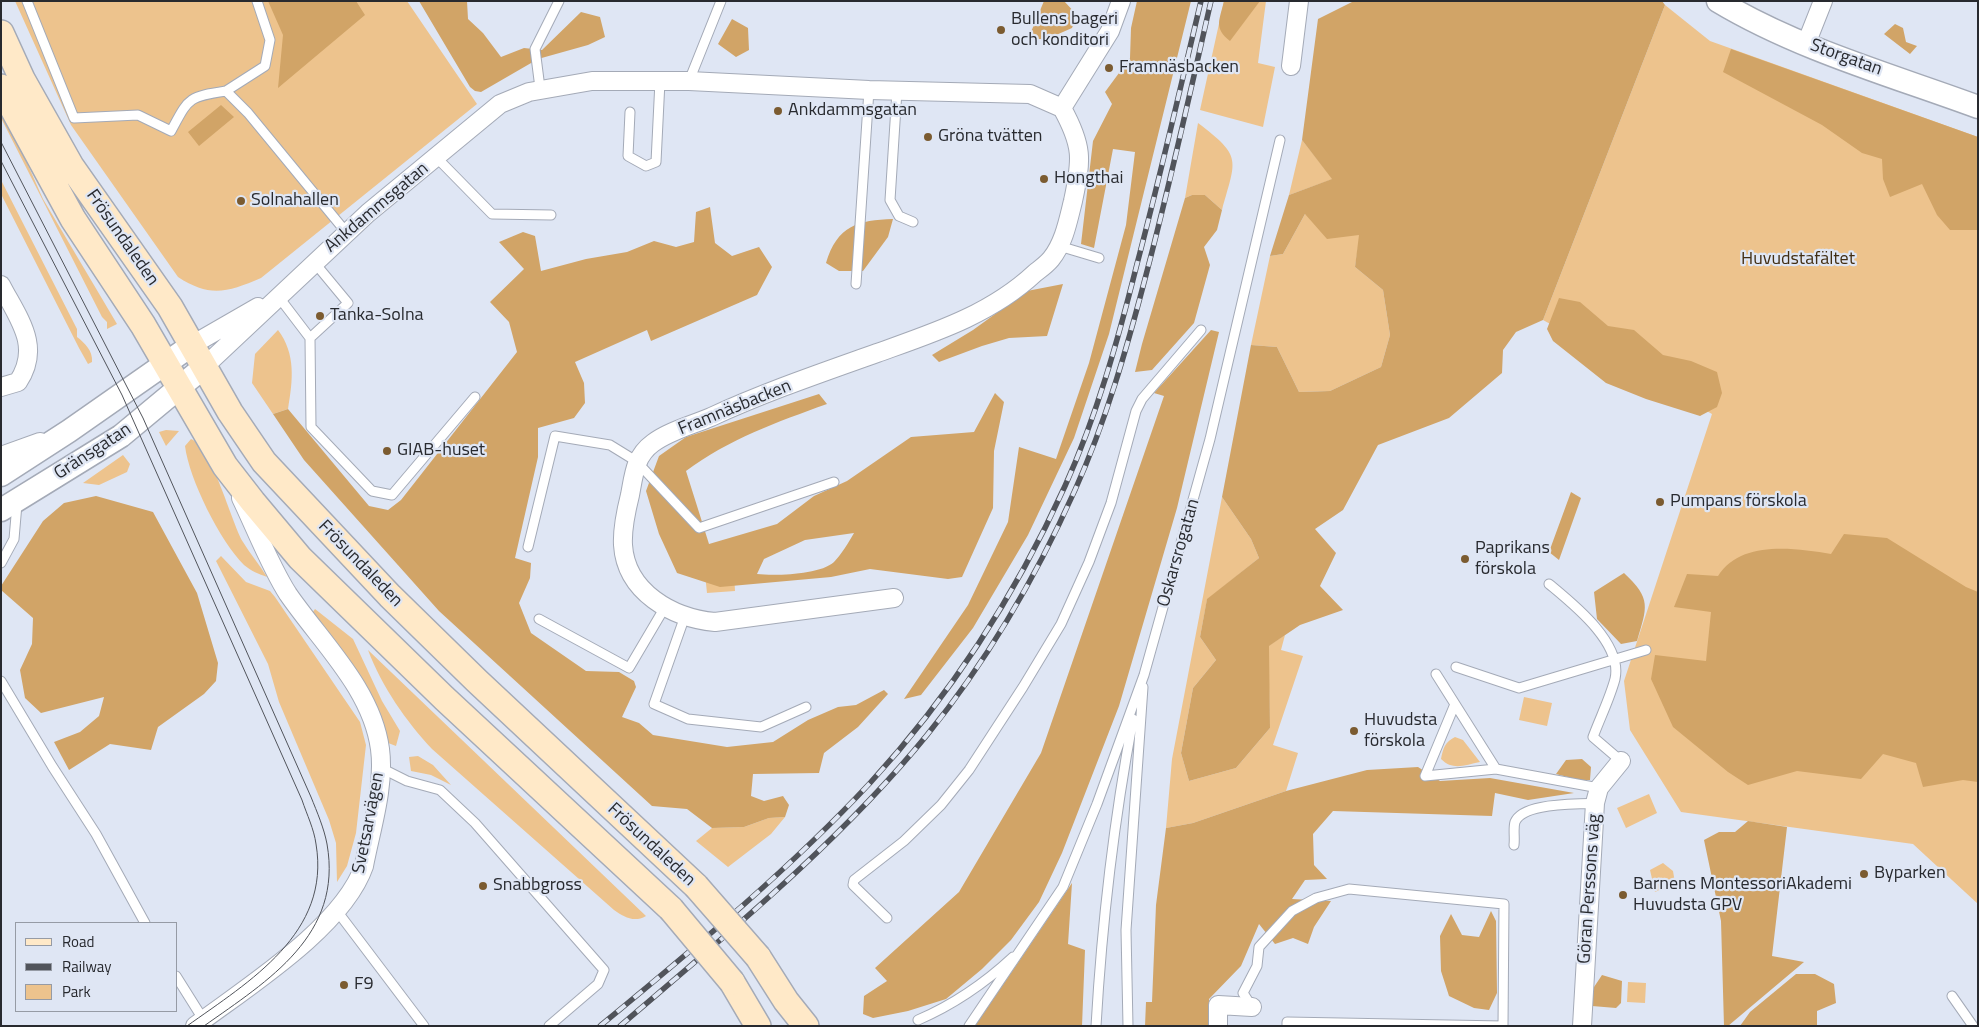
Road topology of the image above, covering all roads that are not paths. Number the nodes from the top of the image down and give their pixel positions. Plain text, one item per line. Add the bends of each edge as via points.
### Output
1 (27, 1) edge
2 (257, 1) edge
3 (559, 1) edge
4 (721, 1) edge
5 (1121, 1) edge
6 (1299, 1) edge
7 (1718, 1) edge
8 (1823, 1) edge
9 (1, 33) edge
10 (1806, 44) junction
11 (1291, 66) dead end
12 (660, 81) junction
13 (689, 81) junction
14 (1, 87) edge
15 (540, 88) junction
16 (869, 90) junction
17 (226, 91) junction
18 (897, 91) junction
19 (1978, 106) edge
20 (1062, 108) junction
21 (630, 112) dead end
22 (1280, 140) dead end
23 (437, 158) junction
24 (551, 215) dead end
25 (913, 222) dead end
26 (346, 232) junction
27 (1059, 246) junction
28 (1098, 258) dead end
29 (314, 262) junction
30 (856, 284) dead end
31 (1, 285) edge
32 (278, 296) junction
33 (1201, 330) dead end
34 (310, 338) junction
35 (192, 345) junction
36 (165, 364) junction
37 (204, 367) junction
38 (1, 387) edge
39 (179, 388) junction
40 (475, 397) dead end
41 (69, 431) junction
42 (1, 456) edge
43 (636, 461) junction
44 (225, 466) junction
45 (1, 475) edge
46 (834, 482) dead end
47 (9, 505) edge
48 (528, 547) dead end
49 (1, 563) edge
50 (1549, 584) dead end
51 (894, 598) dead end
52 (665, 607) junction
53 (685, 616) junction
54 (538, 619) dead end
55 (1646, 650) dead end
56 (1614, 659) junction
57 (1456, 667) dead end
58 (1436, 674) dead end
59 (1144, 675) junction
60 (1, 681) edge
61 (1455, 704) junction
62 (806, 708) dead end
63 (1621, 761) joint
64 (381, 768) junction
65 (1496, 769) junction
66 (1597, 796) junction
67 (1514, 845) dead end
68 (337, 911) junction
69 (887, 918) dead end
70 (144, 922) edge
71 (1024, 946) junction
72 (178, 980) edge
73 (1952, 996) dead end
74 (1252, 1007) joint
75 (918, 1020) dead end
76 (199, 1023) edge
77 (1411, 1025) edge
78 (424, 1026) edge
79 (549, 1026) edge
80 (758, 1026) edge
81 (806, 1026) edge
82 (970, 1026) edge
83 (1096, 1026) edge
84 (1128, 1026) edge
85 (1218, 1026) edge
86 (1287, 1026) edge
87 (1582, 1026) edge
88 (1973, 1026) edge

1 - 17 lane via 74,118 138,115 171,131 188,101
2 - 17 lane via 270,40 265,66
3 - 15 lane via 535,49
4 - 13 lane
5 - 20 street via 1105,40
6 - 11 street
7 - 10 street, Storgatan via 1750,21
8 - 10 street
9 - 35 main road, Frösundaleden via 22,79 71,166 170,307
10 - 19 street, Storgatan
12 - 13 street, Ankdammsgatan
12 - 15 street, Ankdammsgatan via 592,81
12 - 21 lane via 656,162 646,166 628,156
13 - 16 street, Ankdammsgatan
14 - 36 main road, Frösundaleden via 73,219
15 - 23 street, Ankdammsgatan via 500,104
16 - 18 street, Ankdammsgatan
16 - 30 lane
17 - 26 lane
18 - 20 street, Ankdammsgatan via 1030,94
18 - 25 lane via 890,200 899,216
20 - 27 street, Framnäsbacken via 1079,144 1080,171 1066,231
22 - 59 lane, Oskarsrogatan via 1210,439
23 - 24 lane via 492,214
23 - 26 street, Ankdammsgatan
26 - 29 street, Ankdammsgatan
27 - 28 lane
27 - 43 street, Framnäsbacken via 1051,259 1022,285 969,317 746,401 654,442
29 - 32 street, Ankdammsgatan
29 - 34 lane via 348,302
31 - 38 street via 26,334 30,352 26,370 18,382
32 - 34 lane
32 - 35 street, Ankdammsgatan
32 - 37 street, Ankdammsgatan
33 - 69 lane via 1139,405 1111,503 1089,562 1061,624 1023,687 969,770 940,805 904,841 854,880 854,885
34 - 40 lane via 311,427 372,491 392,495
35 - 36 street, Gränsgatan
35 - 37 main road, Frösundaleden
36 - 39 main road, Frösundaleden
36 - 41 street, Gränsgatan
37 - 39 street, Gränsgatan
37 - 81 main road, Frösundaleden, bridge via 264,462 478,682 696,886 758,957
39 - 44 main road, Frösundaleden
39 - 47 street, Gränsgatan via 108,445
41 - 42 street
41 - 45 street, Gränsgatan
43 - 46 lane via 699,528
43 - 48 lane via 610,445 555,436
43 - 52 street via 624,525 626,562 637,584
44 - 64 street, Svetsarvägen via 287,592 347,673 368,709 380,749
44 - 80 main road, Frösundaleden, bridge via 300,558 444,698 671,909 732,982
47 - 49 lane via 14,539
50 - 56 lane via 1605,639
51 - 53 street via 715,622
52 - 53 street
52 - 54 lane via 629,668
53 - 62 lane via 654,704 688,719 761,727
55 - 56 lane
56 - 57 lane via 1519,688
56 - 63 lane via 1615,677 1593,737
58 - 61 lane
59 - 71 lane, Oskarsrogatan via 1063,887
59 - 83 lane via 1115,822
59 - 84 lane via 1126,930
60 - 70 lane via 96,834
61 - 65 lane
61 - 65 lane via 1425,776
63 - 66 street, Göran Perssons väg
64 - 68 street, Svetsarvägen via 364,866 359,880
64 - 79 lane via 407,781 440,790 475,823 604,970 598,984
65 - 66 lane
66 - 67 lane via 1523,812 1515,822
66 - 87 street, Göran Perssons väg
68 - 76 street, Svetsarvägen via 306,940
68 - 78 lane
71 - 75 lane, Oskarsrogatan via 966,996
71 - 82 lane, Oskarsrogatan
72 - 76 lane
73 - 88 lane
74 - 77 lane via 1243,993 1257,966 1259,947 1292,911 1316,898 1348,889 1504,904 1503,1026
74 - 85 street via 1218,1006
77 - 86 lane via 1287,1022

